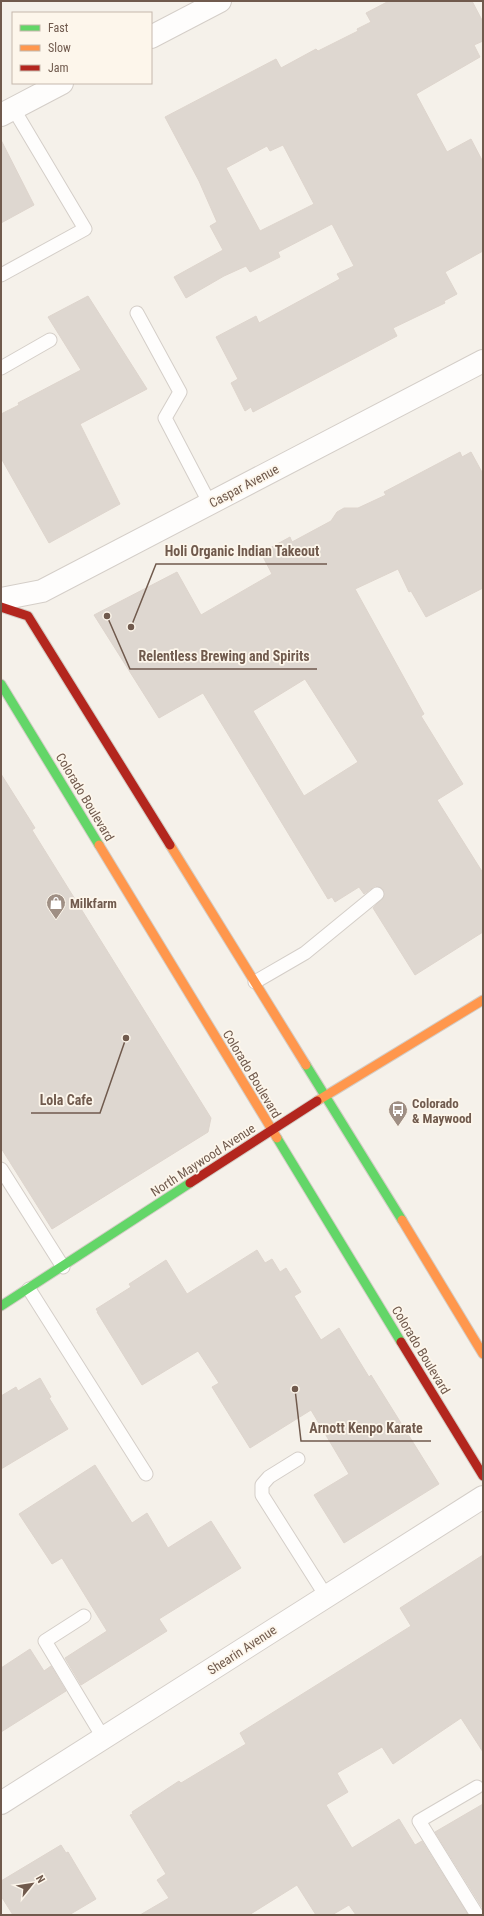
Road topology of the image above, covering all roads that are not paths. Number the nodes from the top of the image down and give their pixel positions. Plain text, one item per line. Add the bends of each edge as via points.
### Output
1 (220, 1) edge
2 (152, 36) edge
3 (60, 84) edge
4 (7, 111) edge
5 (1, 275) edge
6 (137, 313) dead end
7 (50, 340) dead end
8 (483, 361) edge
9 (1, 368) edge
10 (210, 504) junction
11 (1, 599) edge
12 (1, 607) edge
13 (1, 684) edge
14 (377, 894) dead end
15 (255, 982) junction
16 (483, 1000) edge
17 (325, 1096) junction
18 (272, 1131) junction
19 (1, 1169) edge
20 (63, 1267) junction
21 (29, 1289) junction
22 (1, 1306) edge
23 (483, 1354) edge
24 (298, 1459) dead end
25 (146, 1474) dead end
26 (483, 1476) edge
27 (483, 1497) edge
28 (326, 1596) junction
29 (84, 1616) dead end
30 (104, 1739) junction
31 (478, 1787) dead end
32 (1, 1803) edge
33 (477, 1915) edge

1 - 2 street
3 - 4 street
4 - 5 lane via 85,229
6 - 10 lane via 180,392 165,418
7 - 9 lane
8 - 10 street, Caspar Avenue
10 - 11 street, Caspar Avenue via 42,592
12 - 15 main road via 28,616
13 - 18 main road, Colorado Boulevard
14 - 15 lane via 306,953
15 - 17 main road
16 - 17 main road, North Maywood Avenue
17 - 18 main road, North Maywood Avenue
17 - 23 main road
18 - 20 main road, North Maywood Avenue
18 - 26 main road, Colorado Boulevard
19 - 20 lane
20 - 21 main road, North Maywood Avenue
21 - 22 main road, North Maywood Avenue
21 - 25 lane
24 - 28 lane via 269,1477 262,1485 262,1495
27 - 28 street, Shearin Avenue
28 - 30 street, Shearin Avenue
29 - 30 lane via 45,1640
30 - 32 street, Shearin Avenue
31 - 33 lane via 419,1821

